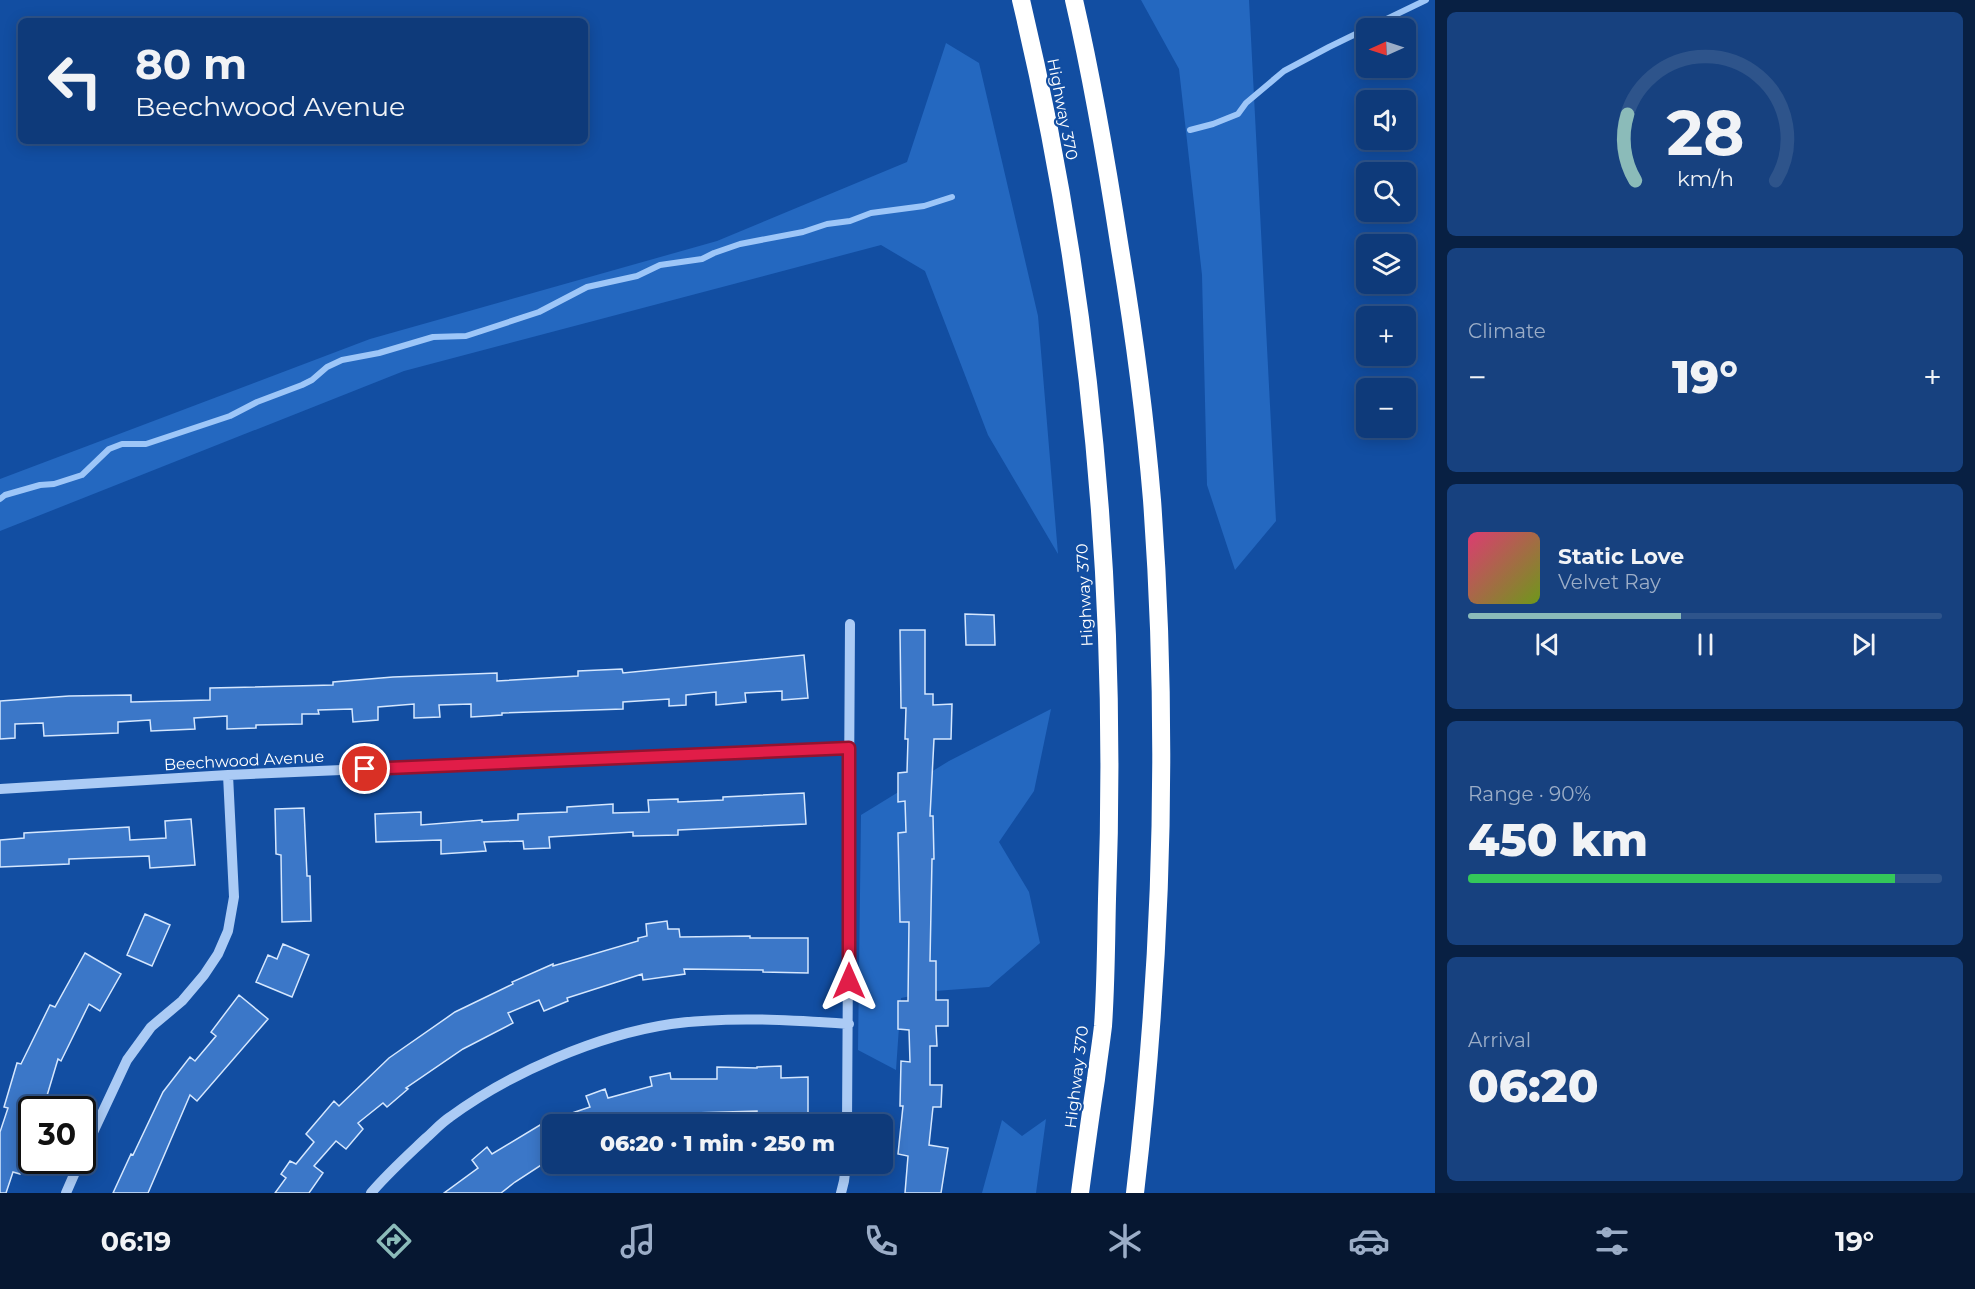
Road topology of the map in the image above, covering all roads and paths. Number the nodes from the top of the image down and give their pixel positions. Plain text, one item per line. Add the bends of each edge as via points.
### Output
1 (1020, 0) edge
2 (1074, 0) edge
3 (850, 624) dead end
4 (849, 748) junction
5 (228, 775) junction
6 (0, 789) edge
7 (849, 1024) junction
8 (847, 1114) edge
9 (96, 1126) edge
10 (74, 1174) edge
11 (845, 1174) edge
12 (66, 1193) edge
13 (371, 1193) edge
14 (841, 1193) edge
15 (1080, 1193) edge
16 (1135, 1193) edge

1 - 15 highway, Highway 370 via 1050,139 1072,270 1096,470 1105,602 1110,761 1103,1027
2 - 16 highway, Highway 370 via 1108,167 1137,357 1158,601 1159,893 1147,1084
3 - 4 street
4 - 5 street, Beechwood Avenue
4 - 7 street
5 - 6 street, Beechwood Avenue
5 - 9 street via 234,897 228,931 204,975 182,1001 151,1027 127,1060
7 - 8 street
7 - 13 street via 796,1020 671,1024 611,1038 497,1086 448,1118 390,1170
10 - 12 street
11 - 14 street

